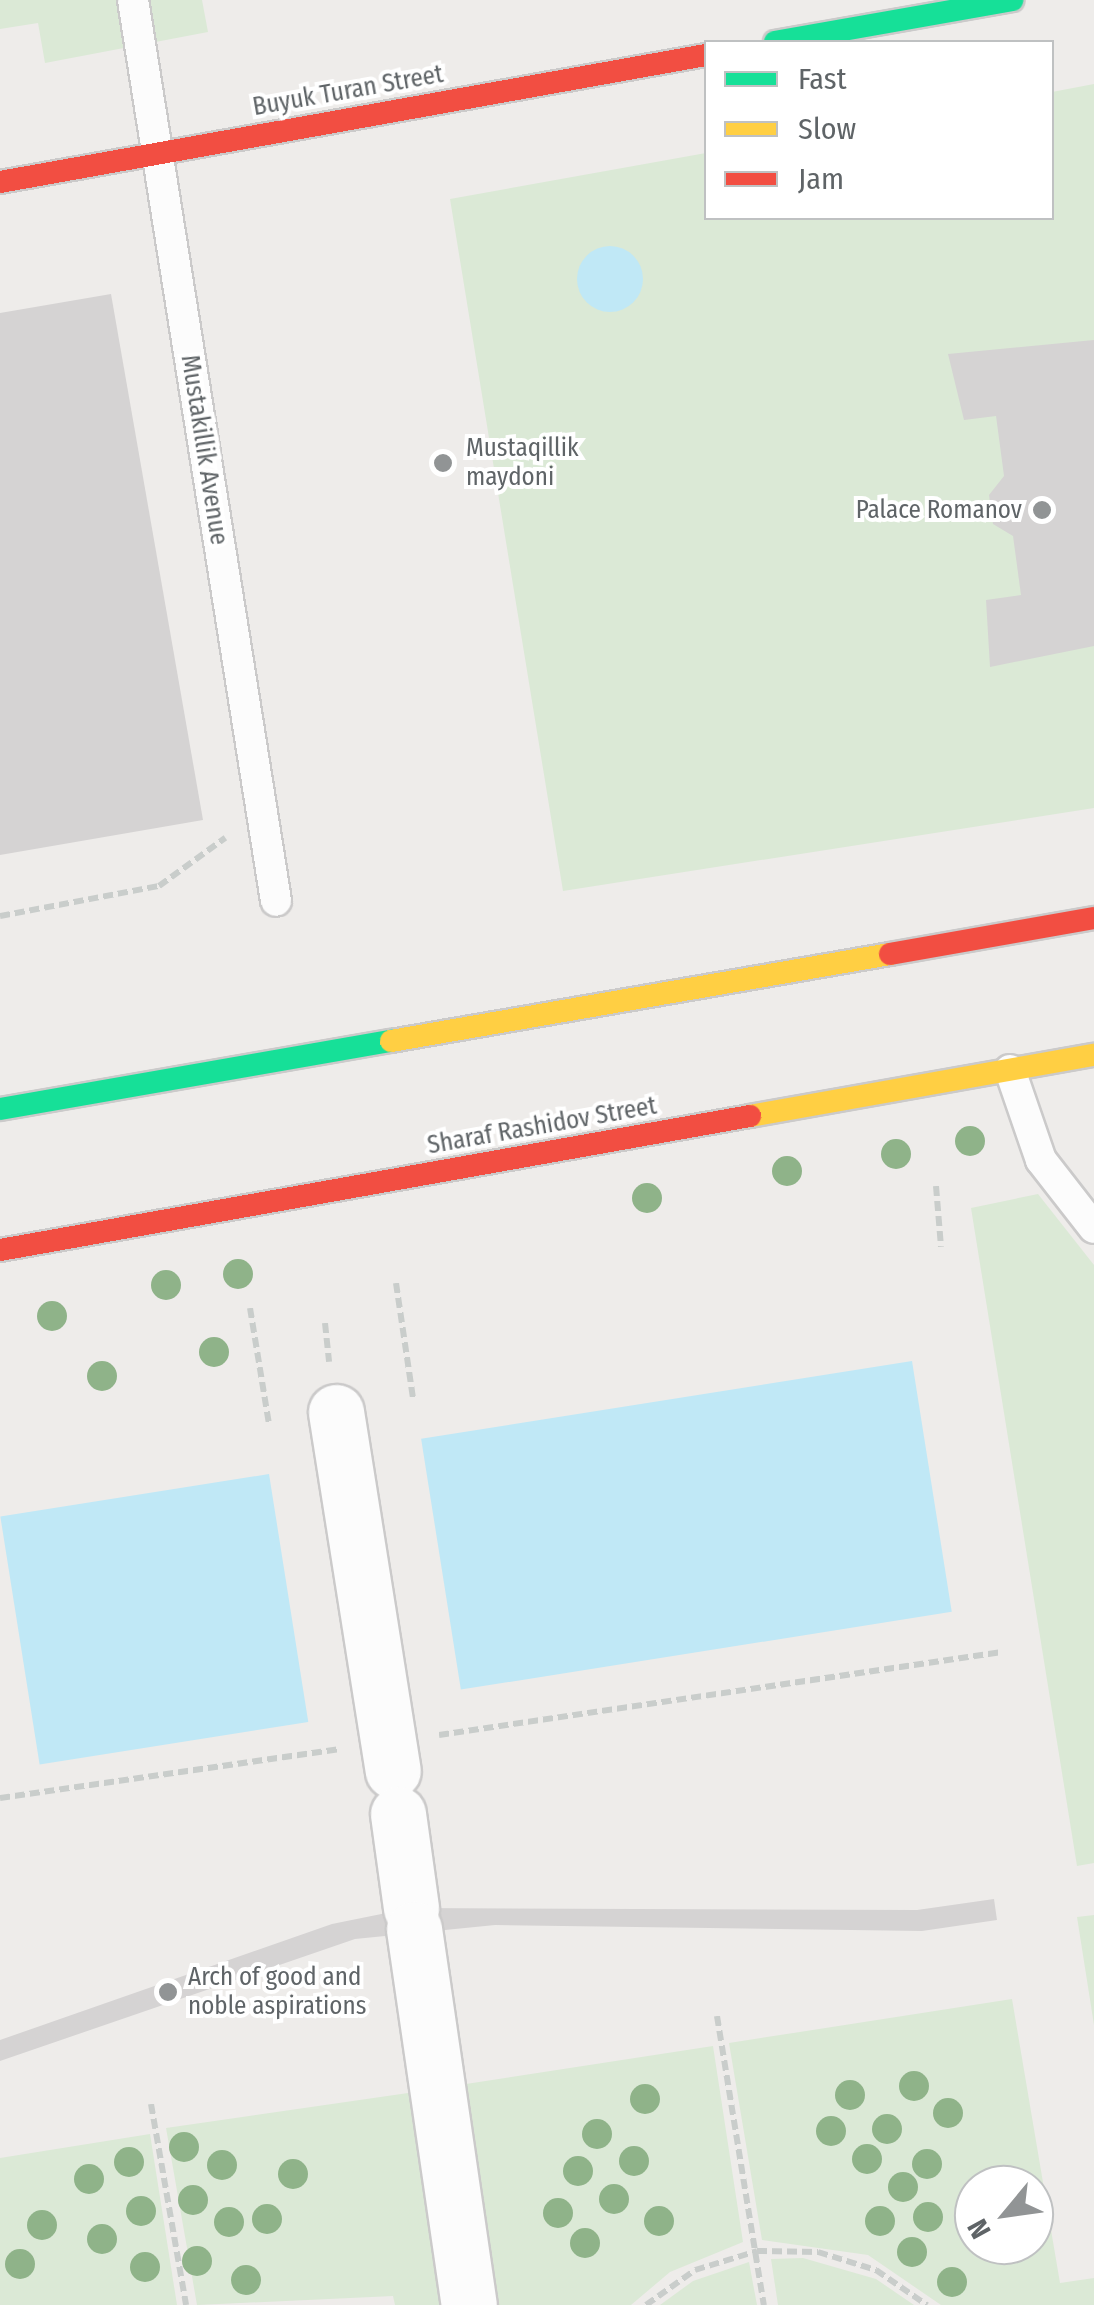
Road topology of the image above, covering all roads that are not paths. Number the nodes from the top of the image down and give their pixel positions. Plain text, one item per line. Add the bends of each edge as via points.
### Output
1 (132, 0) edge
2 (1012, 0) edge
3 (786, 40) edge
4 (704, 55) edge
5 (157, 154) junction
6 (0, 182) edge
7 (276, 900) dead end
8 (1094, 918) edge
9 (1094, 1055) edge
10 (1010, 1070) junction
11 (0, 1109) edge
12 (1094, 1228) edge
13 (0, 1250) edge
14 (336, 1412) dead end
15 (468, 2305) edge

1 - 5 lane, Mustakillik Avenue
2 - 3 main road
4 - 5 main road, Buyuk Turan Street
5 - 6 main road, Buyuk Turan Street
5 - 7 lane, Mustakillik Avenue
8 - 11 main road
9 - 10 main road, Sharaf Rashidov Street
10 - 12 lane via 1041,1160
10 - 13 main road, Sharaf Rashidov Street
14 - 15 street

